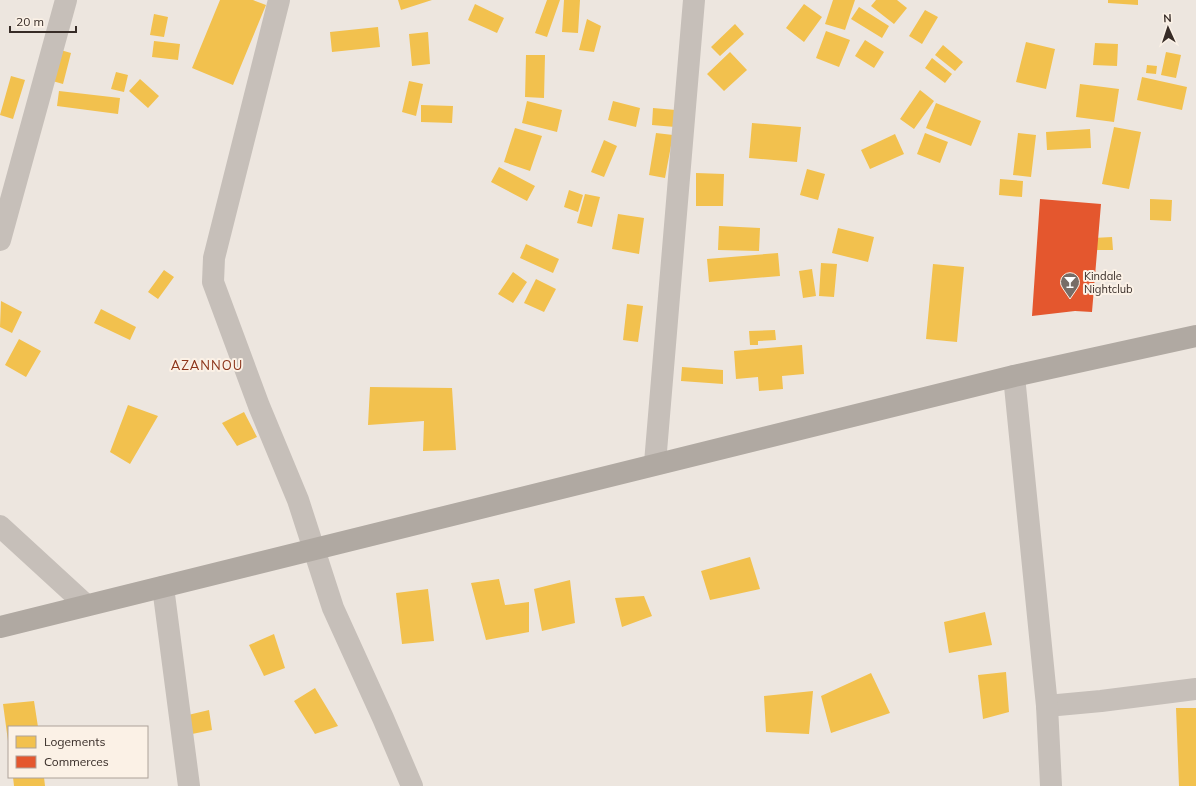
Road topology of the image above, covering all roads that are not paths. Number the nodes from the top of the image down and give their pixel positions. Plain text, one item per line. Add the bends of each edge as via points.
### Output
1 (66, 0) edge
2 (279, 0) edge
3 (694, 0) edge
4 (0, 240) edge
5 (1196, 336) edge
6 (1014, 376) junction
7 (655, 463) junction
8 (0, 526) edge
9 (314, 550) junction
10 (163, 587) junction
11 (86, 605) junction
12 (0, 627) edge
13 (1196, 689) edge
14 (1047, 706) junction
15 (189, 786) edge
16 (412, 786) edge
17 (1051, 786) edge

1 - 4 street
2 - 9 street via 212,271 220,303 258,406 298,500
3 - 7 street
5 - 6 highway
6 - 7 highway
6 - 14 street
7 - 9 highway
8 - 11 street
9 - 10 highway
9 - 16 street via 332,608
10 - 11 highway
10 - 15 street
11 - 12 highway
13 - 14 street
14 - 17 street

